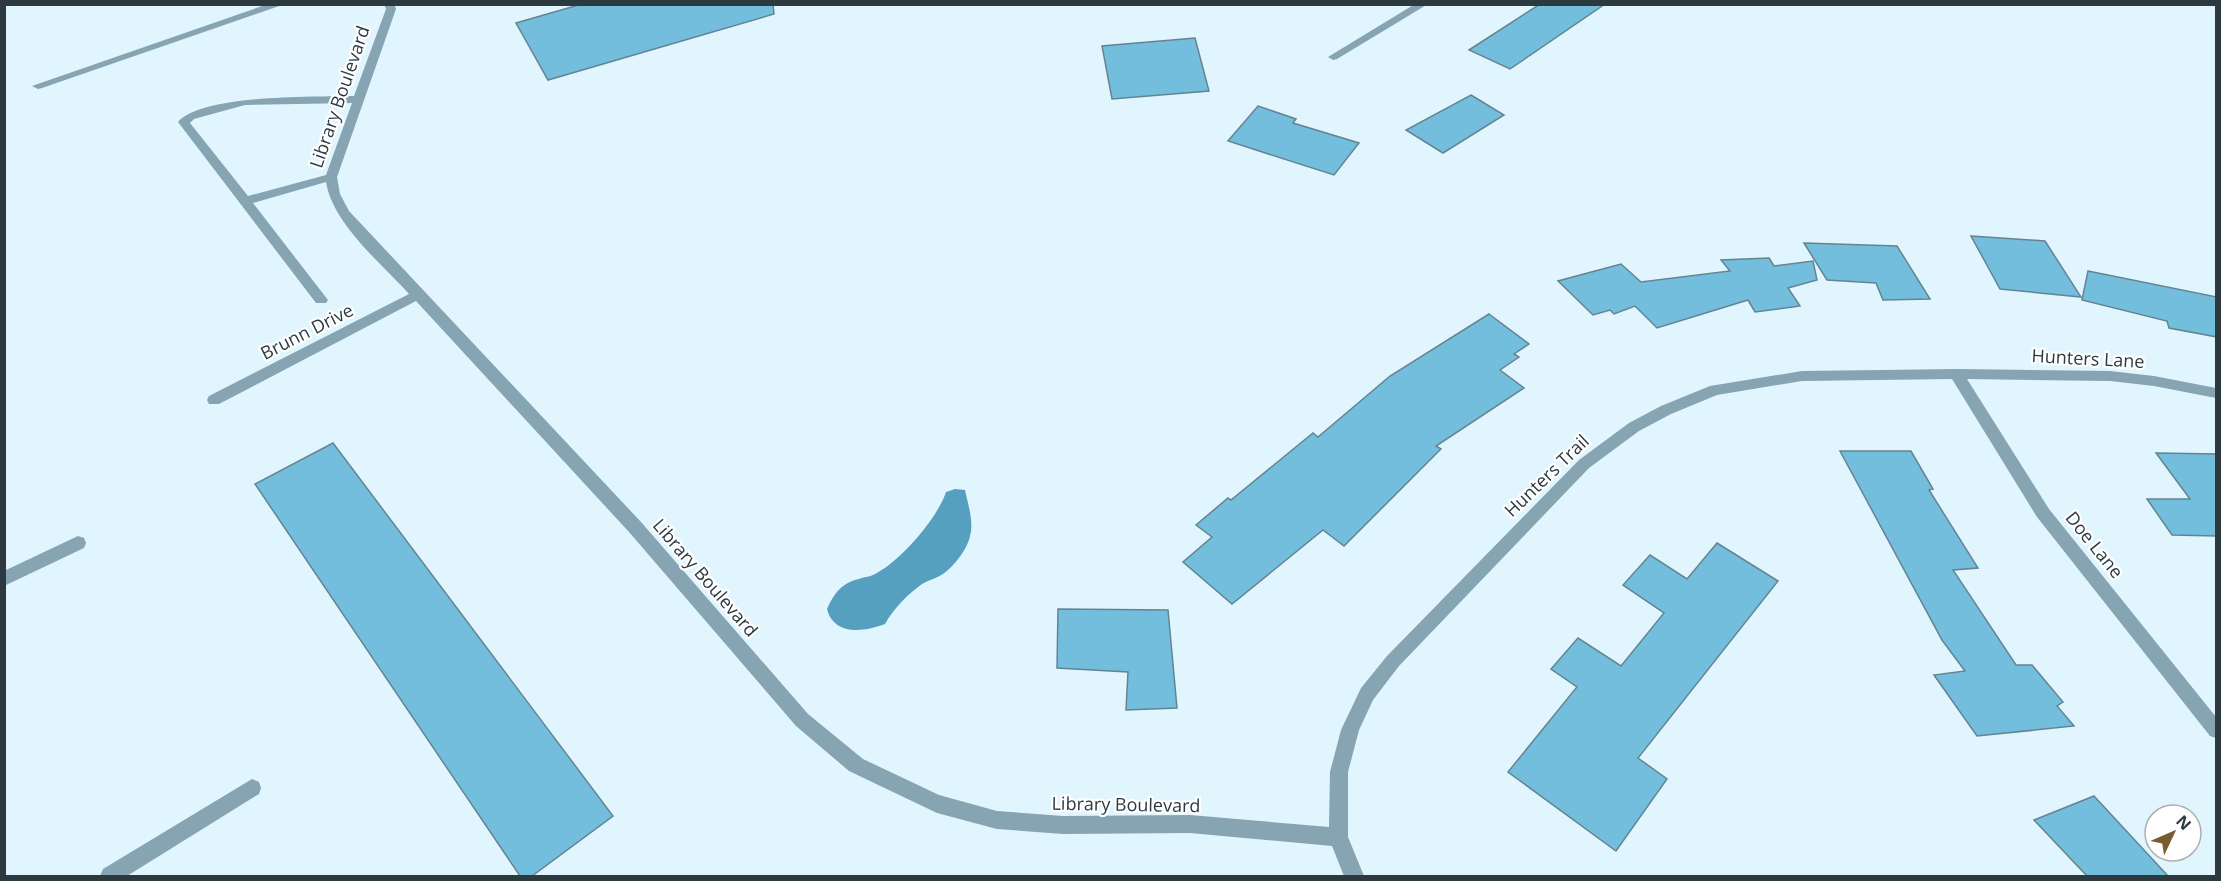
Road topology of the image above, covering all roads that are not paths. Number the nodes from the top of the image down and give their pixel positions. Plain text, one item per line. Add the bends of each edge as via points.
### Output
1 (280, 4) edge
2 (389, 4) edge
3 (1423, 4) edge
4 (1334, 57) dead end
5 (38, 86) dead end
6 (359, 99) junction
7 (331, 177) junction
8 (244, 201) junction
9 (417, 295) junction
10 (321, 300) dead end
11 (1956, 374) junction
12 (2217, 393) edge
13 (214, 400) dead end
14 (78, 543) dead end
15 (4, 579) edge
16 (2217, 730) edge
17 (252, 788) dead end
18 (1338, 837) junction
19 (110, 876) edge
20 (1354, 876) edge

1 - 5 street
2 - 6 street, Library Boulevard via 391,9
3 - 4 street
6 - 7 street, Library Boulevard
6 - 8 street via 245,102 184,122
7 - 8 street
7 - 9 street, Library Boulevard via 334,195 344,213
8 - 10 street
9 - 13 street, Brunn Drive
9 - 18 street, Library Boulevard via 635,527 802,720 856,765 937,804 997,820 1063,825 1190,824
11 - 12 street, Hunters Lane via 2110,376
11 - 16 street, Doe Lane via 2043,513
11 - 18 street, Hunters Trail via 1802,376 1754,382 1715,390 1666,410 1611,442 1584,464 1463,587 1367,694 1350,730 1339,772
14 - 15 street
17 - 19 street
18 - 20 street

